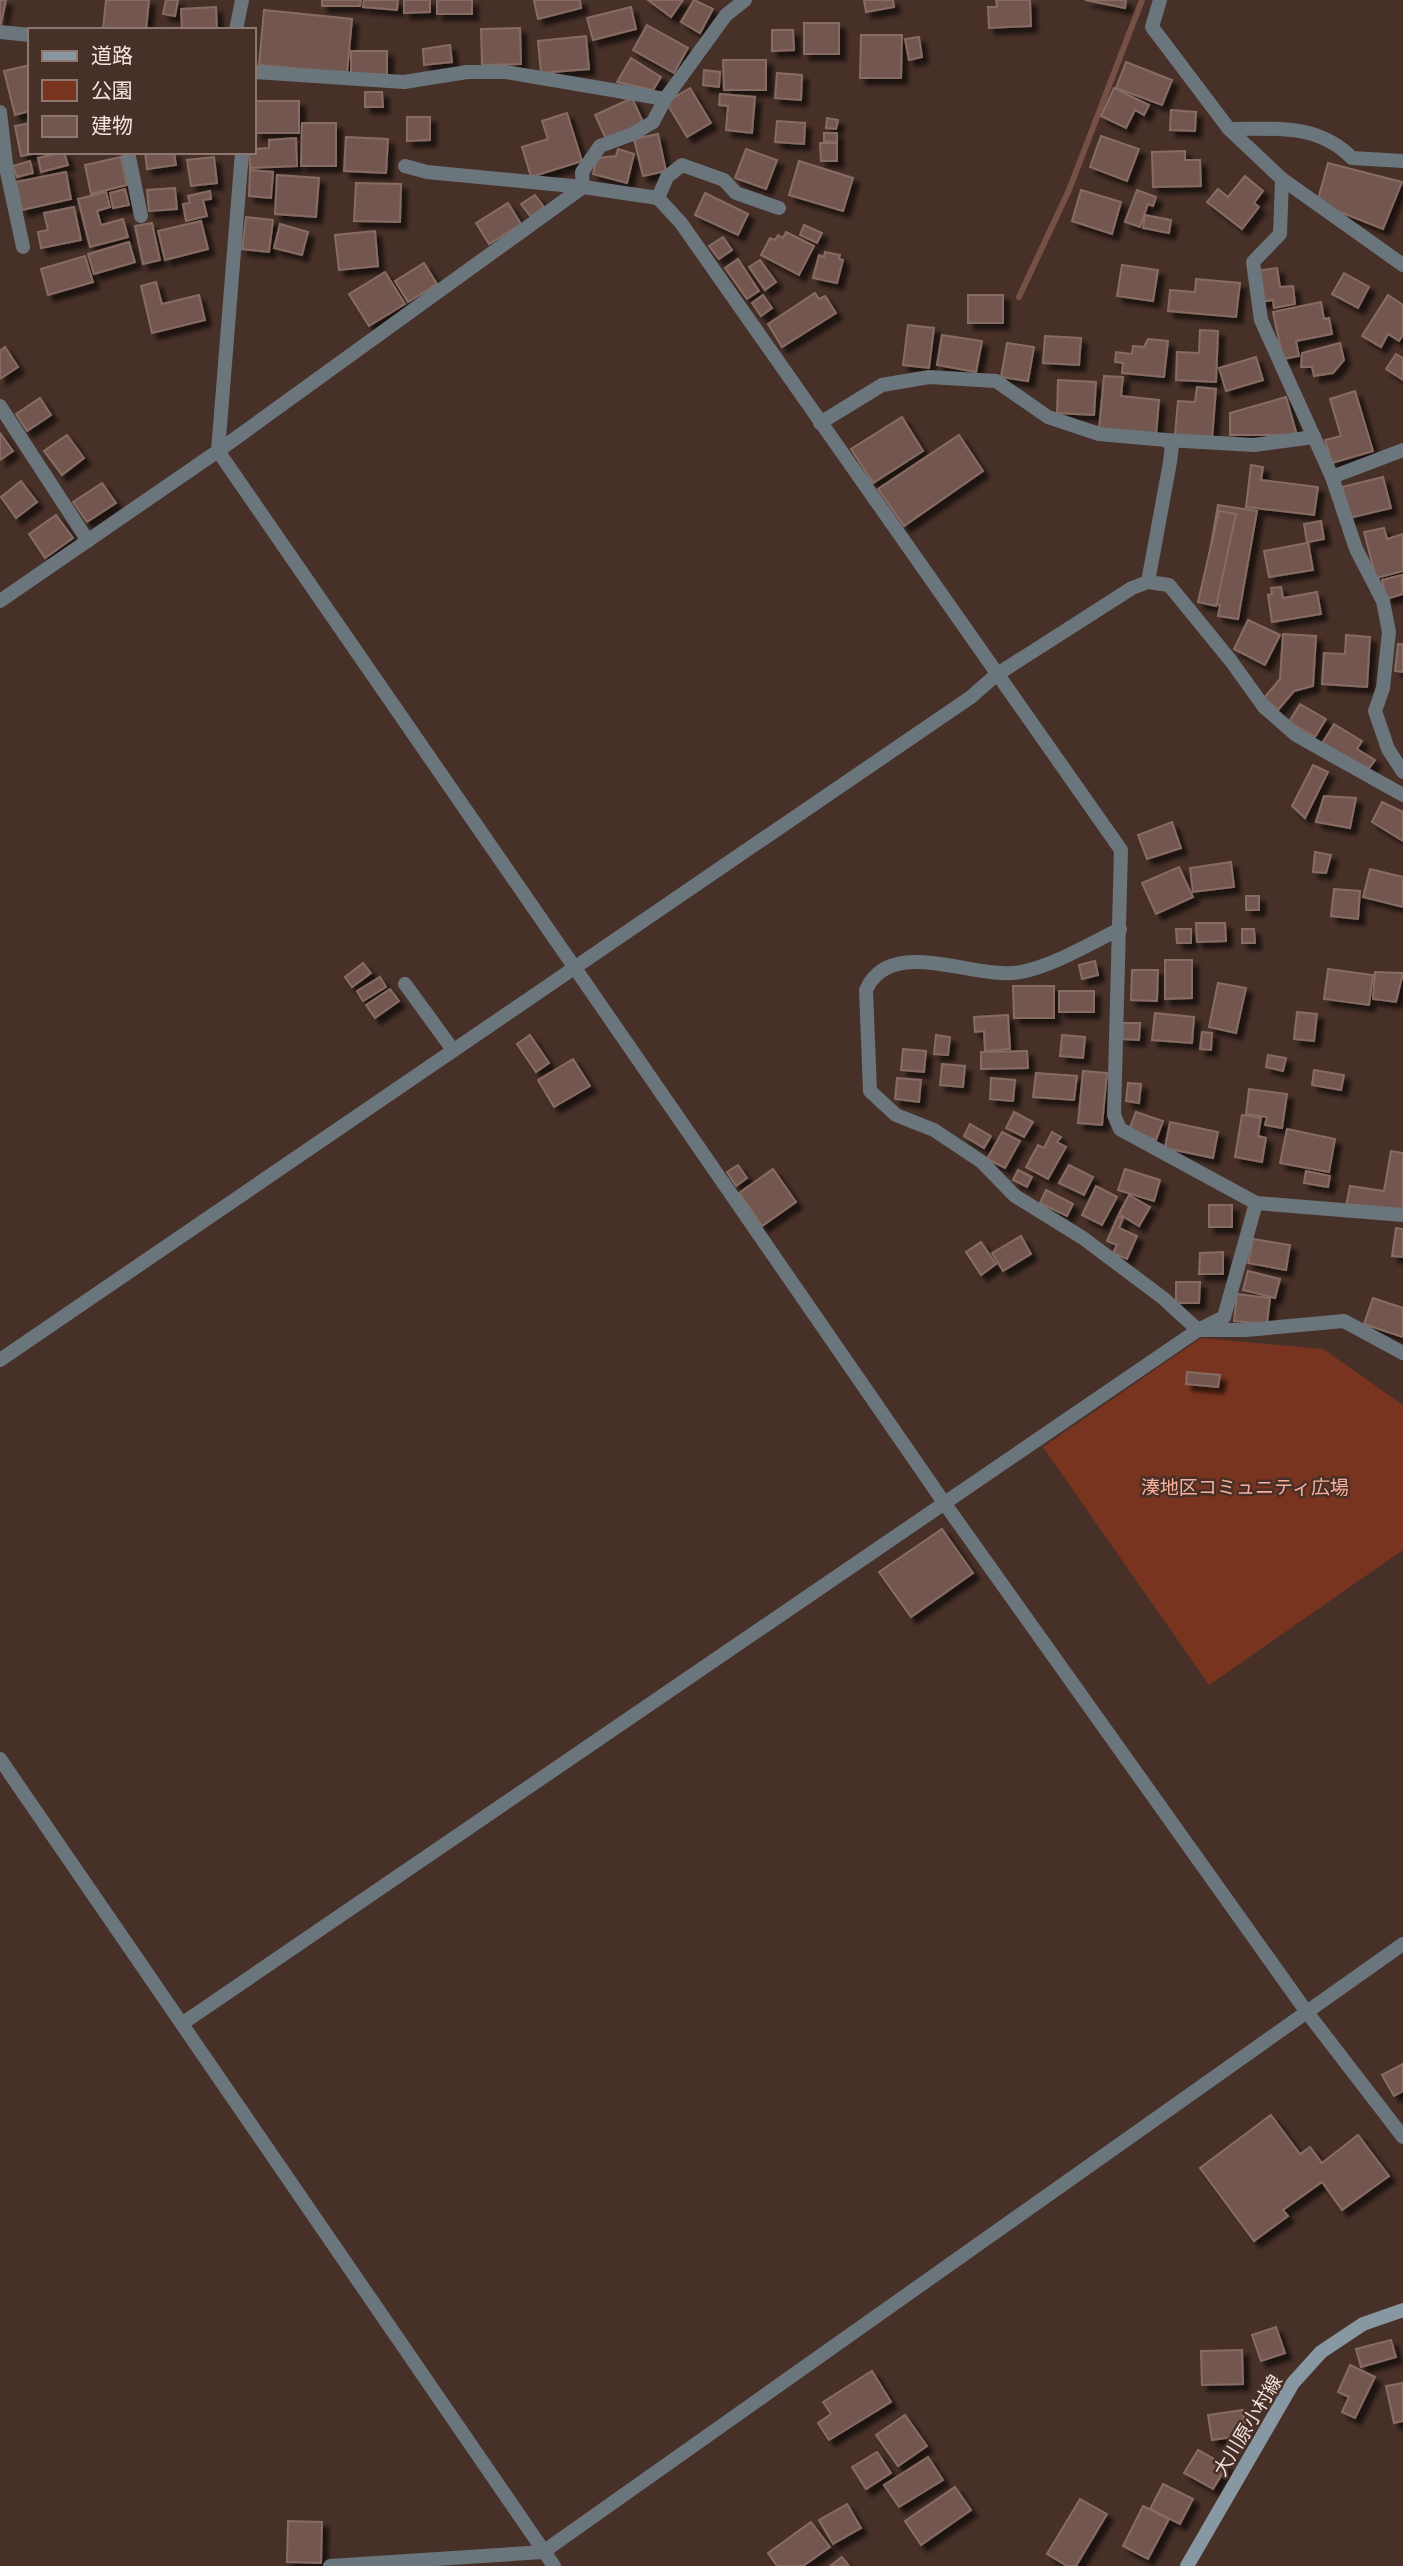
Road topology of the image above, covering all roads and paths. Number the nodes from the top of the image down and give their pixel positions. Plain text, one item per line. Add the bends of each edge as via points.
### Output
1 (242, 0) edge
2 (745, 0) edge
3 (1160, 0) edge
4 (236, 28) edge
5 (0, 32) edge
6 (28, 35) edge
7 (256, 72) edge
8 (665, 99) junction
9 (0, 112) edge
10 (1228, 129) junction
11 (128, 154) edge
12 (242, 154) edge
13 (1403, 161) edge
14 (405, 166) dead end
15 (1282, 179) junction
16 (583, 187) junction
17 (658, 198) junction
18 (779, 208) dead end
19 (141, 216) dead end
20 (23, 247) dead end
21 (1403, 265) edge
22 (0, 406) edge
23 (820, 423) junction
24 (1314, 437) junction
25 (1166, 440) junction
26 (1403, 450) edge
27 (218, 451) junction
28 (1332, 477) junction
29 (88, 541) junction
30 (1148, 582) junction
31 (0, 601) edge
32 (996, 675) junction
33 (1403, 772) edge
34 (1403, 795) edge
35 (1120, 929) junction
36 (576, 966) junction
37 (405, 984) dead end
38 (453, 1050) junction
39 (1256, 1203) junction
40 (1403, 1215) edge
41 (1198, 1330) junction
42 (1403, 1353) edge
43 (0, 1360) edge
44 (945, 1504) junction
45 (0, 1759) edge
46 (1403, 1944) edge
47 (1306, 2011) junction
48 (183, 2023) junction
49 (1403, 2137) edge
50 (1403, 2310) edge
51 (544, 2552) junction
52 (442, 2562) edge
53 (330, 2566) edge
54 (554, 2566) edge
55 (1187, 2566) edge

1 - 4 street
2 - 8 street via 726,15
3 - 10 street via 1152,27
5 - 6 street
7 - 8 street via 404,82 467,72 506,72
8 - 16 street via 653,122 633,135 600,146 582,172
9 - 20 street
10 - 13 street via 1307,131 1336,142 1352,158
10 - 15 street
11 - 19 street
12 - 27 street
14 - 16 street via 427,173
15 - 21 street
15 - 24 street via 1280,234 1253,262 1261,320
16 - 17 street
16 - 27 street
17 - 18 street via 667,177 682,165 724,180 736,193
17 - 23 street via 681,223
22 - 29 street
23 - 25 street via 882,385 929,377 996,381 1048,417 1099,434
23 - 32 street
24 - 25 street via 1254,444
24 - 28 street
25 - 30 street via 1172,446 1170,462
26 - 28 street
27 - 29 street
27 - 36 street
28 - 33 street via 1356,549 1383,601 1389,632 1376,711 1388,749
29 - 31 street
30 - 32 street
30 - 34 street via 1169,585 1264,706 1296,735
32 - 35 street via 1121,850
32 - 36 street via 971,697
35 - 39 street via 1114,1115 1120,1129
35 - 41 street via 1021,972 998,974 912,960 872,978 866,990 870,1091 896,1115 934,1130 982,1162 1015,1196 1093,1246
36 - 38 street
36 - 44 street
37 - 38 street
38 - 43 street
39 - 40 street
39 - 41 street via 1224,1317
41 - 42 street via 1344,1321
41 - 44 street
44 - 47 street
44 - 48 street
45 - 48 street
46 - 47 street
47 - 49 street
47 - 51 street
48 - 51 street
50 - 55 main road, 大川原小村線 via 1363,2324 1321,2352 1293,2383
51 - 52 street
51 - 54 street
52 - 53 street

